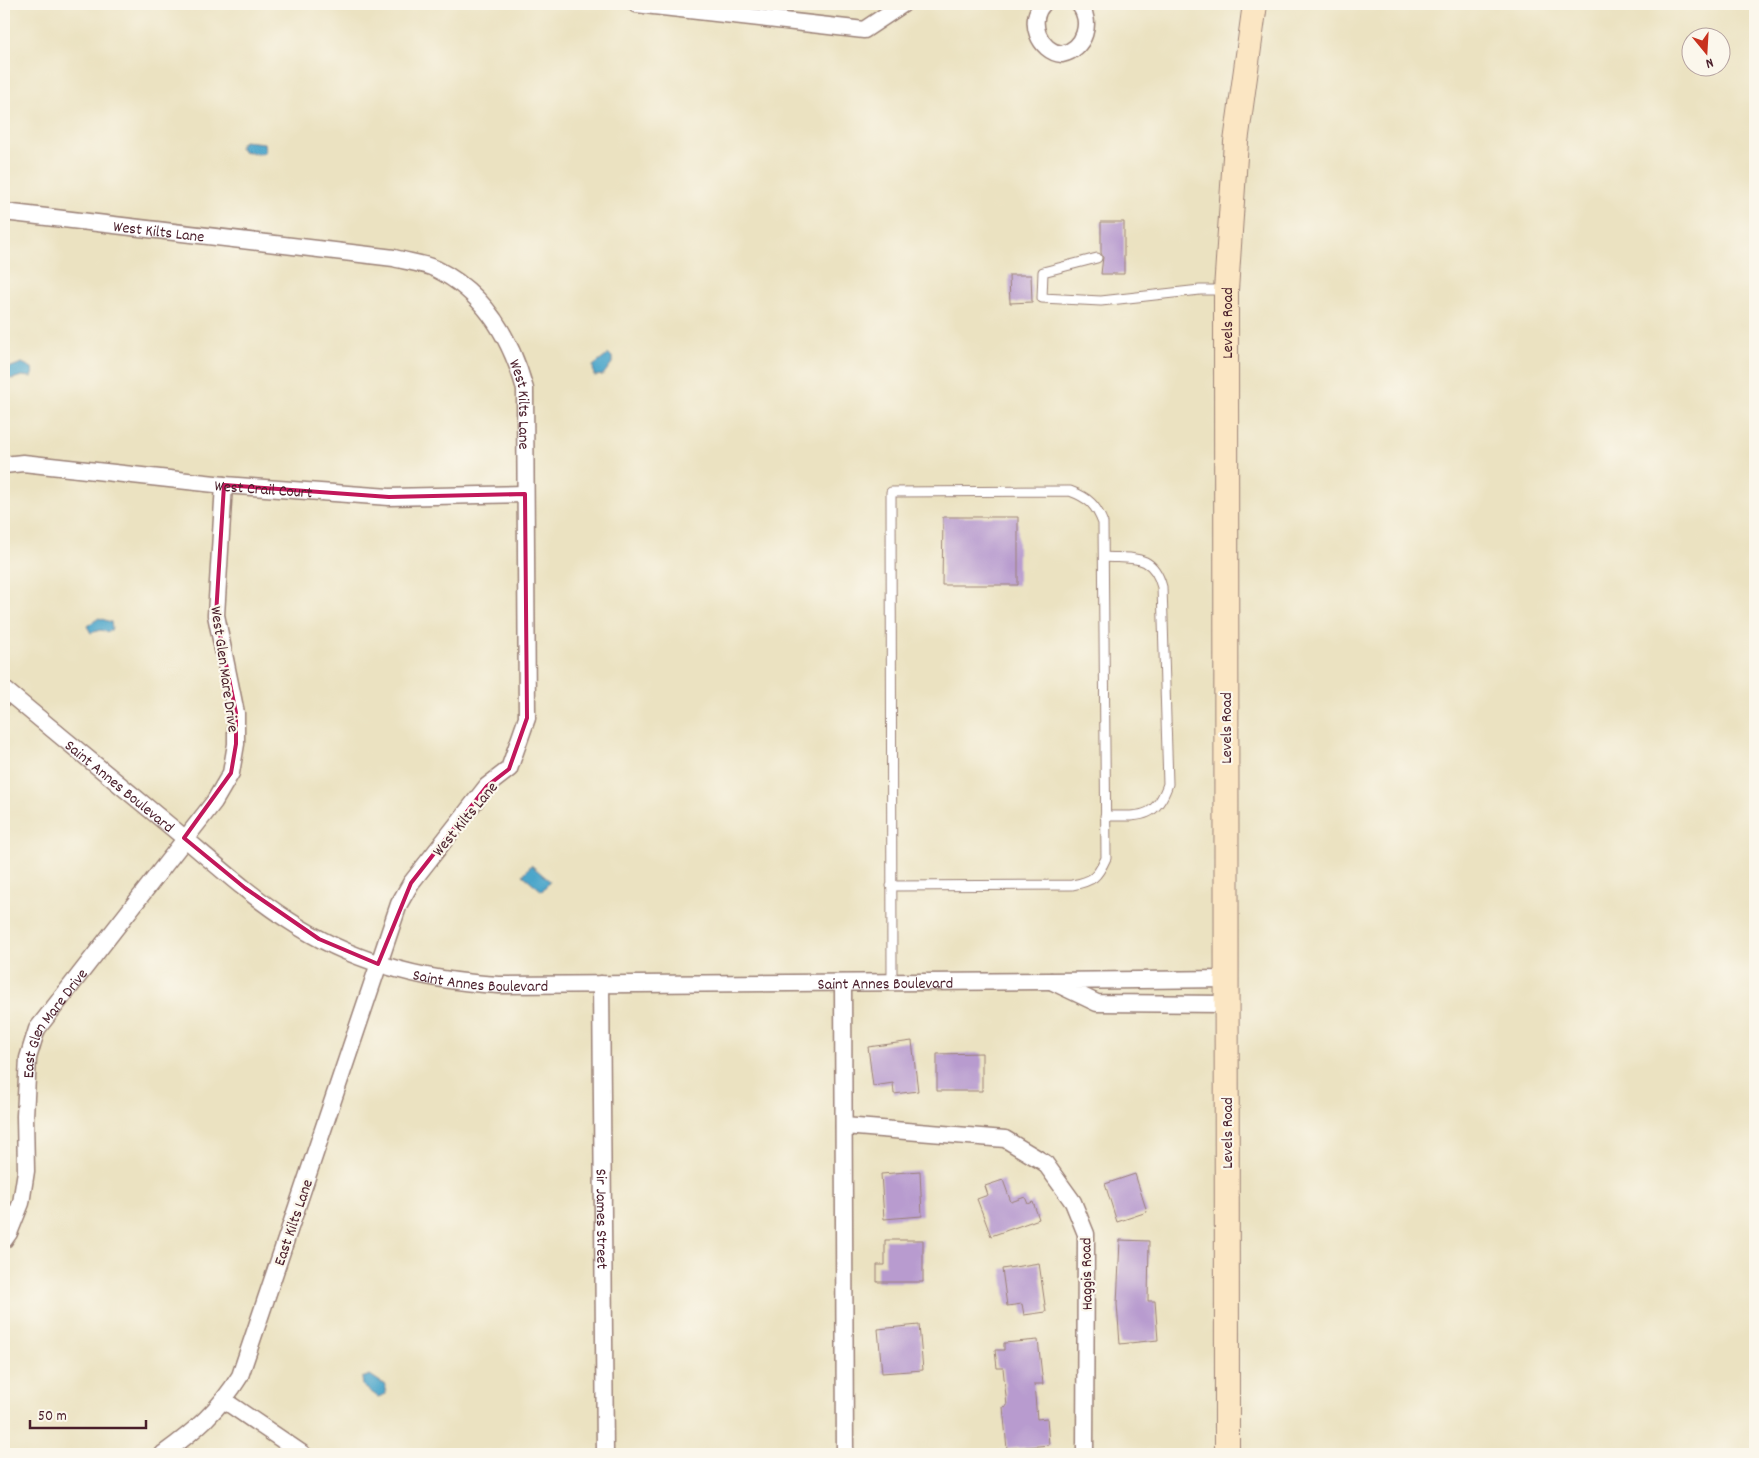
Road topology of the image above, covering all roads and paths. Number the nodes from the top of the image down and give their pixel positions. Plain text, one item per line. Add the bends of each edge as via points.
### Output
1 (636, 4) edge
2 (904, 4) edge
3 (1043, 4) edge
4 (1079, 4) edge
5 (1254, 4) edge
6 (4, 212) edge
7 (1097, 258) dead end
8 (1226, 290) junction
9 (4, 465) edge
10 (224, 485) junction
11 (526, 494) junction
12 (1104, 557) junction
13 (4, 689) edge
14 (1105, 816) junction
15 (184, 838) junction
16 (891, 886) junction
17 (378, 964) junction
18 (1226, 979) junction
19 (1051, 981) junction
20 (892, 982) junction
21 (843, 983) junction
22 (601, 984) junction
23 (1226, 1004) junction
24 (844, 1126) junction
25 (4, 1240) edge
26 (225, 1401) junction
27 (163, 1454) edge
28 (303, 1454) edge
29 (605, 1454) edge
30 (845, 1454) edge
31 (1085, 1454) edge
32 (1227, 1454) edge

1 - 2 street via 864,30
3 - 4 street via 1036,18 1039,36 1051,50 1062,54 1076,48 1085,34 1086,20
5 - 8 main road, Levels Road via 1236,142
6 - 11 street, West Kilts Lane via 394,258 434,268 471,292 502,331 517,360 525,389
7 - 8 lane via 1043,272 1042,298 1108,300
8 - 18 main road, Levels Road
9 - 10 street, West Crail Court via 23,462
10 - 11 street, West Crail Court via 389,498
10 - 15 street, West Glen Mare Drive via 216,615 236,713 236,744 231,773 214,802
11 - 17 street, West Kilts Lane via 527,718 509,768 487,786 411,883 399,904
12 - 14 lane
12 - 14 lane via 1140,559 1152,565 1159,574 1168,784 1163,799 1152,811 1140,816
12 - 16 lane via 1103,524 1098,509 1086,497 1070,491 892,492
13 - 15 street, Saint Annes Boulevard
14 - 16 lane via 1106,858 1099,874 1088,882 1072,885
15 - 17 street, Saint Annes Boulevard via 289,921 351,954
15 - 25 street, East Glen Mare Drive via 37,1029 28,1058 26,1171 21,1203
16 - 20 lane
17 - 22 street, Saint Annes Boulevard via 405,973 466,983
17 - 26 street, East Kilts Lane via 240,1376
18 - 19 street, Saint Annes Boulevard
18 - 23 main road, Levels Road
19 - 20 street, Saint Annes Boulevard
19 - 23 street, Saint Annes Boulevard via 1097,1003
20 - 21 street, Saint Annes Boulevard
21 - 22 street, Saint Annes Boulevard
21 - 24 street
22 - 29 street, Sir James Street
23 - 32 main road, Levels Road
24 - 30 street
24 - 31 street, Haggis Road via 1005,1139 1046,1163 1061,1181 1086,1234
26 - 27 street, East Kilts Lane via 196,1430
26 - 28 street

